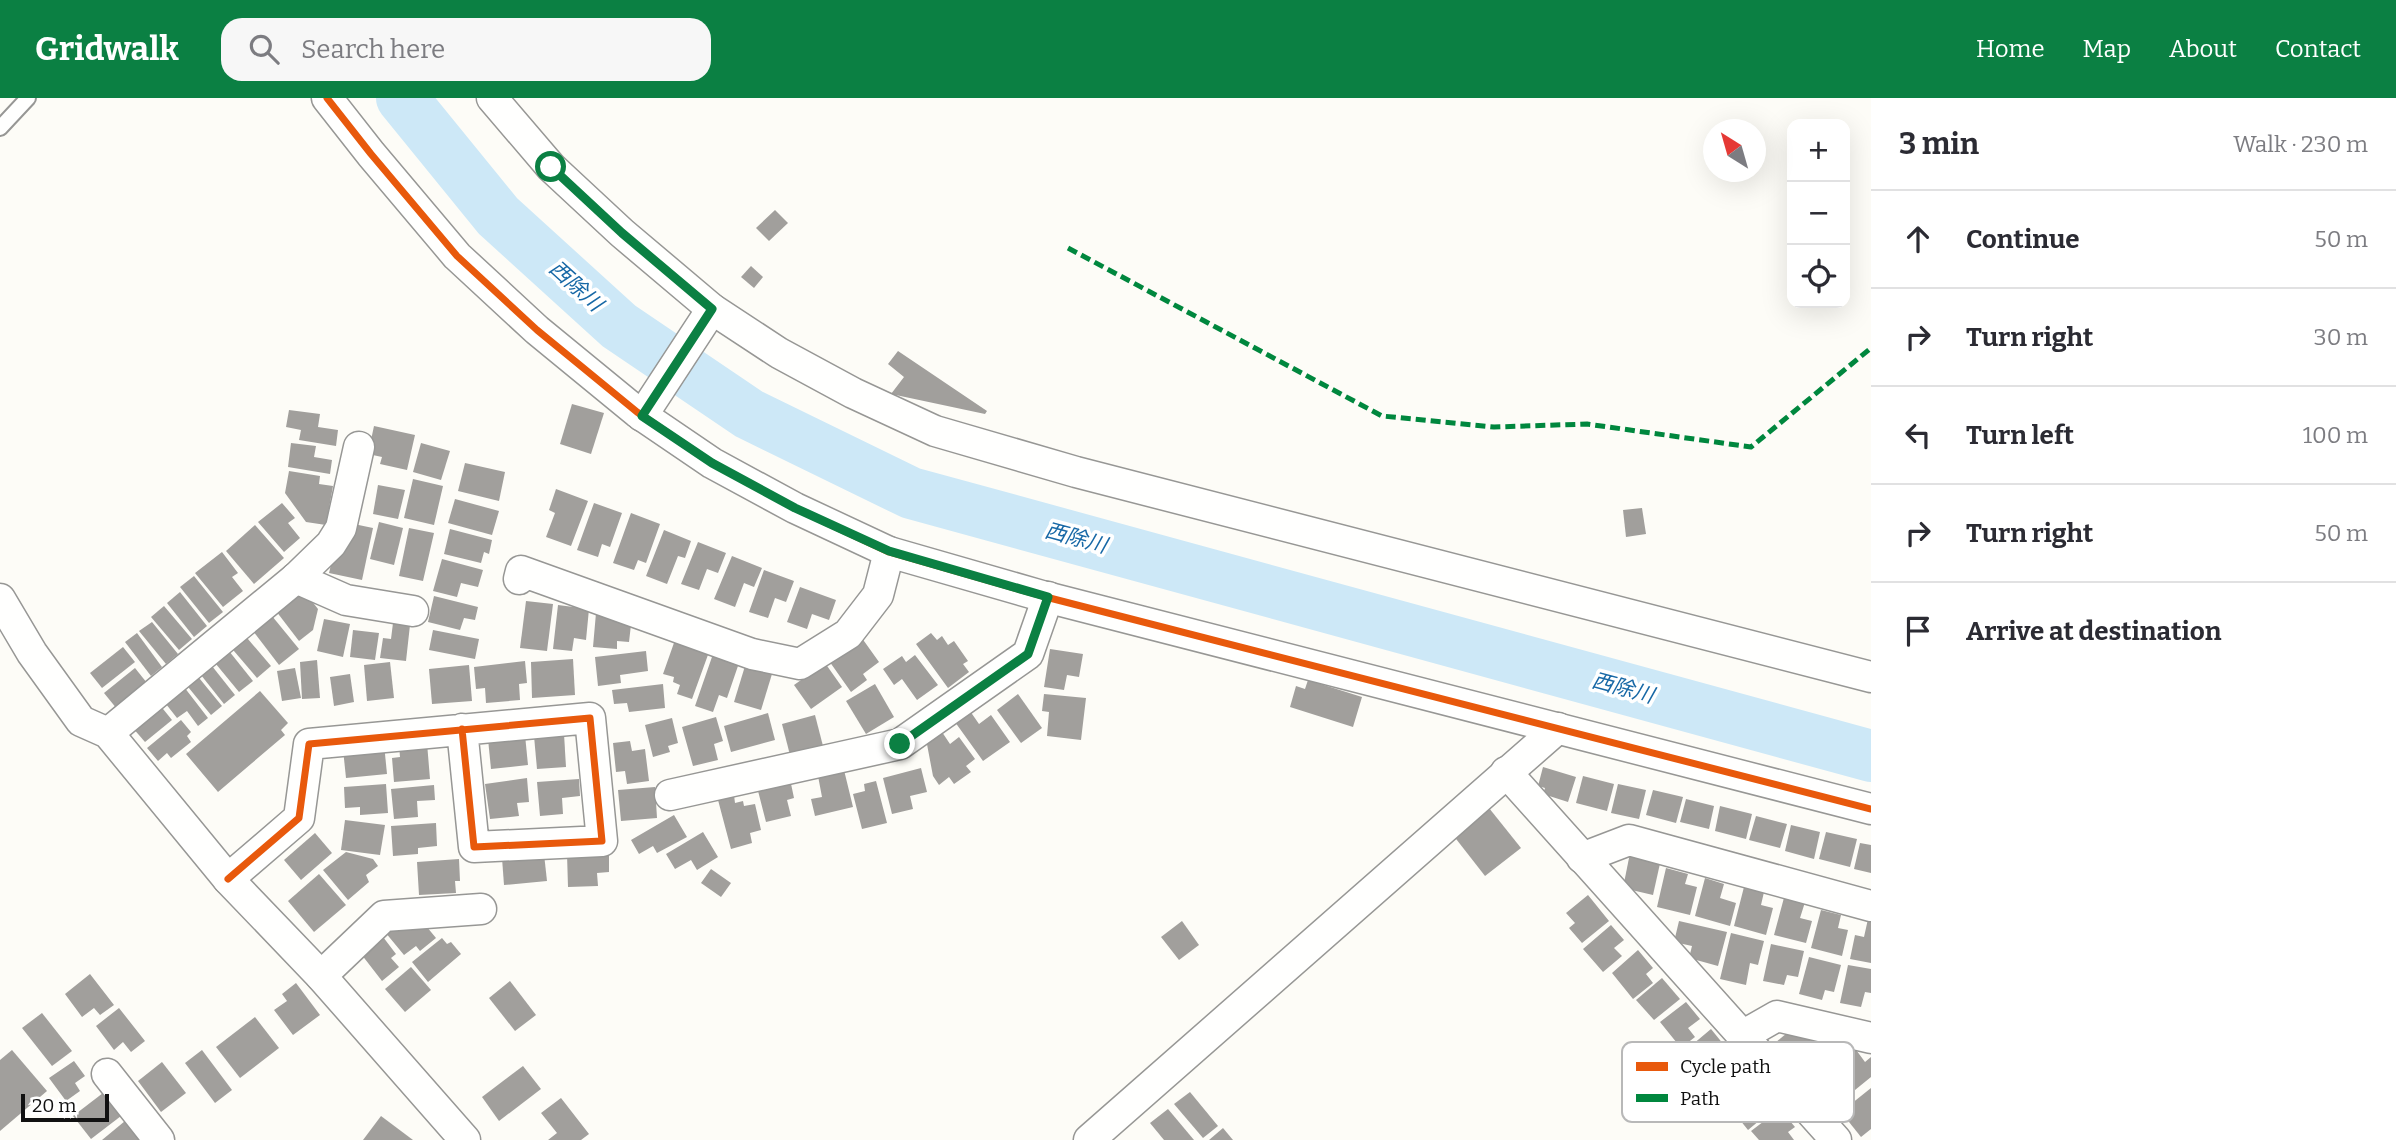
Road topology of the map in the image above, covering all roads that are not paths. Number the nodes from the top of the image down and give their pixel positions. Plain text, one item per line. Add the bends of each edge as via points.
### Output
1 (28, 98) edge
2 (327, 98) edge
3 (492, 98) edge
4 (0, 128) edge
5 (706, 318) junction
6 (646, 409) junction
7 (359, 447) dead end
8 (889, 551) junction
9 (296, 578) junction
10 (519, 579) dead end
11 (1048, 597) junction
12 (0, 600) edge
13 (413, 611) dead end
14 (1871, 677) edge
15 (1558, 728) junction
16 (462, 729) junction
17 (108, 733) junction
18 (1506, 772) junction
19 (670, 796) dead end
20 (1871, 809) edge
21 (1582, 858) junction
22 (228, 879) junction
23 (1871, 906) edge
24 (481, 909) dead end
25 (321, 976) junction
26 (1742, 1036) junction
27 (1871, 1038) edge
28 (1747, 1042) edge
29 (107, 1074) dead end
30 (1820, 1122) edge
31 (159, 1140) edge
32 (464, 1140) edge
33 (1089, 1140) edge
34 (1836, 1140) edge

1 - 4 lane
2 - 6 street via 457,256 537,330
3 - 5 street via 551,167
5 - 6 street
5 - 14 street via 935,431 1076,472
6 - 8 street via 712,463
7 - 9 street via 341,528
8 - 10 street via 878,595 848,634 800,664 752,654 521,571
8 - 11 street
9 - 13 street via 346,600
9 - 17 street
11 - 15 street
11 - 19 street via 1028,654 900,744
12 - 17 street via 81,721
15 - 18 street
15 - 20 street
16 - 16 street via 590,718 602,841 474,847
16 - 22 street via 309,744 299,818
17 - 22 street
18 - 21 street
18 - 33 street
21 - 23 street via 1629,840
21 - 26 street
22 - 25 street
24 - 25 street via 384,915
25 - 32 street
26 - 27 street via 1777,1016
26 - 28 street
29 - 31 street
30 - 34 street

